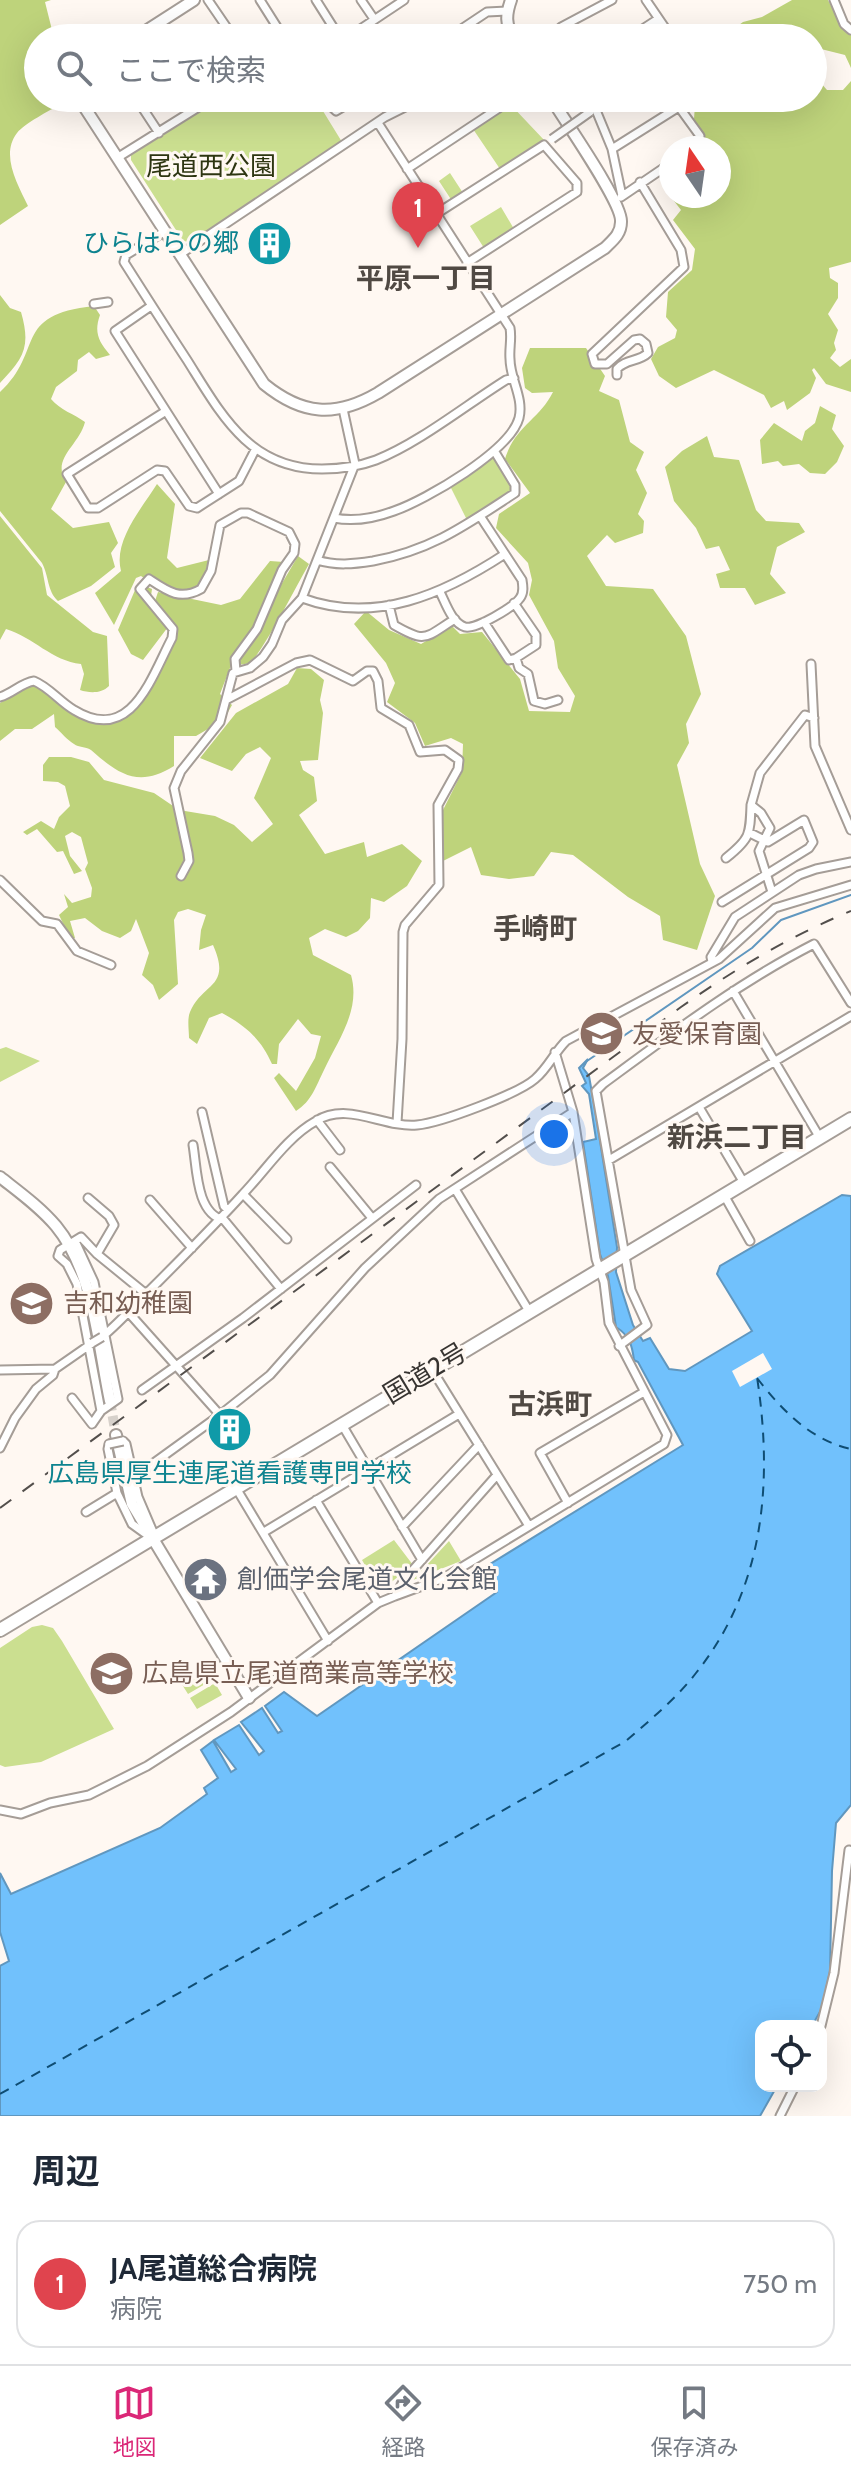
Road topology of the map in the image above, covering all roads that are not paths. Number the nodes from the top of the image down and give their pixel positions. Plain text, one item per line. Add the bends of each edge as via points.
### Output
1 (194, 0) edge
2 (208, 0) edge
3 (260, 0) edge
4 (316, 0) edge
5 (361, 0) edge
6 (404, 0) edge
7 (490, 0) edge
8 (612, 0) edge
9 (646, 0) edge
10 (834, 0) edge
11 (506, 7) edge
12 (374, 19) junction
13 (658, 19) junction
14 (157, 24) edge
15 (222, 24) edge
16 (275, 24) edge
17 (331, 24) edge
18 (367, 24) edge
19 (469, 24) edge
20 (567, 24) edge
21 (650, 24) edge
22 (662, 24) edge
23 (851, 30) edge
24 (88, 112) edge
25 (145, 112) edge
26 (191, 112) edge
27 (398, 112) edge
28 (493, 112) edge
29 (561, 112) edge
30 (590, 112) edge
31 (594, 112) edge
32 (671, 112) edge
33 (683, 112) edge
34 (378, 123) junction
35 (159, 133) junction
36 (700, 136) edge
37 (544, 145) junction
38 (612, 149) junction
39 (117, 158) junction
40 (407, 169) junction
41 (659, 170) edge
42 (640, 182) junction
43 (619, 198) junction
44 (436, 214) junction
45 (164, 232) junction
46 (179, 255) junction
47 (467, 263) junction
48 (108, 302) dead end
49 (94, 304) dead end
50 (151, 306) junction
51 (500, 314) junction
52 (617, 375) dead end
53 (514, 378) junction
54 (343, 409) junction
55 (166, 411) junction
56 (255, 450) junction
57 (495, 452) junction
58 (355, 464) junction
59 (219, 494) junction
60 (480, 516) junction
61 (334, 518) junction
62 (505, 554) junction
63 (317, 560) junction
64 (440, 592) junction
65 (302, 598) junction
66 (514, 603) junction
67 (389, 605) junction
68 (455, 619) junction
69 (484, 622) junction
70 (516, 658) junction
71 (811, 664) dead end
72 (236, 671) junction
73 (0, 697) edge
74 (228, 699) junction
75 (558, 700) dead end
76 (814, 718) junction
77 (751, 805) junction
78 (851, 830) edge
79 (750, 833) junction
80 (764, 841) junction
81 (726, 858) dead end
82 (851, 862) edge
83 (766, 874) junction
84 (181, 876) dead end
85 (0, 880) edge
86 (851, 885) edge
87 (772, 892) junction
88 (722, 902) dead end
89 (712, 962) junction
90 (111, 965) dead end
91 (733, 991) junction
92 (851, 1003) edge
93 (851, 1016) edge
94 (555, 1052) junction
95 (774, 1062) junction
96 (699, 1107) junction
97 (202, 1112) dead end
98 (573, 1112) junction
99 (851, 1119) edge
100 (317, 1120) junction
101 (397, 1123) junction
102 (820, 1138) junction
103 (193, 1145) dead end
104 (340, 1150) dead end
105 (609, 1160) junction
106 (330, 1167) dead end
107 (0, 1177) edge
108 (744, 1183) junction
109 (416, 1185) dead end
110 (455, 1189) junction
111 (243, 1194) junction
112 (724, 1195) junction
113 (88, 1198) dead end
114 (150, 1200) dead end
115 (228, 1210) junction
116 (372, 1218) junction
117 (219, 1219) junction
118 (287, 1239) dead end
119 (750, 1241) dead end
120 (72, 1243) junction
121 (192, 1248) junction
122 (97, 1254) junction
123 (612, 1262) junction
124 (281, 1289) junction
125 (146, 1294) junction
126 (529, 1311) junction
127 (129, 1313) junction
128 (103, 1336) junction
129 (91, 1344) junction
130 (619, 1346) junction
131 (175, 1366) junction
132 (431, 1368) junction
133 (55, 1369) junction
134 (0, 1370) edge
135 (142, 1390) dead end
136 (644, 1392) junction
137 (72, 1398) dead end
138 (110, 1401) tunnel mouth
139 (101, 1411) junction
140 (459, 1414) junction
141 (220, 1415) junction
142 (341, 1423) junction
143 (116, 1440) junction
144 (479, 1445) junction
145 (0, 1448) edge
146 (368, 1469) junction
147 (497, 1475) junction
148 (133, 1478) junction
149 (236, 1488) junction
150 (117, 1493) junction
151 (316, 1500) junction
152 (568, 1503) junction
153 (86, 1512) dead end
154 (529, 1526) junction
155 (402, 1527) junction
156 (264, 1532) junction
157 (152, 1538) junction
158 (422, 1560) junction
159 (395, 1596) junction
160 (378, 1603) junction
161 (0, 1630) edge
162 (328, 1641) junction
163 (249, 1698) junction
164 (0, 1810) edge
165 (849, 1850) dead end
166 (822, 2020) edge
167 (792, 2092) edge
168 (780, 2116) edge

1 - 14 street
2 - 15 street
3 - 16 street
4 - 17 street
5 - 12 street
6 - 12 street
7 - 11 street
8 - 20 street
9 - 13 street
10 - 23 street
11 - 19 street
12 - 18 street
13 - 21 street
13 - 22 street
24 - 39 street
25 - 35 street
26 - 35 street
27 - 34 street
28 - 40 street
29 - 43 street
30 - 37 street, bridge
31 - 38 street
32 - 38 street
33 - 36 street
34 - 40 street
34 - 46 street
35 - 39 street
37 - 44 street
37 - 47 street via 577,183 577,192
38 - 43 street
39 - 45 street
40 - 44 street
41 - 42 street
42 - 43 street
42 - 52 street via 681,250 684,267 592,354 595,364 607,364 634,340 646,344 648,353 621,364
43 - 51 street via 622,219 616,238
44 - 47 street
45 - 46 street
45 - 50 street via 126,255 124,262
46 - 54 street via 264,384 301,407
47 - 51 street
48 - 49 street
50 - 55 street via 115,331
50 - 56 street via 223,417
51 - 53 street via 510,328
51 - 54 street via 378,393
53 - 57 street via 519,420
53 - 58 street via 396,451
54 - 58 street
55 - 59 street
55 - 59 street via 67,474 88,508 98,508 157,470 165,471 189,506 197,508
56 - 58 street via 308,469
56 - 59 street via 239,481
57 - 60 street via 515,493
57 - 61 street via 394,511 358,520
58 - 61 street
60 - 62 street
60 - 63 street via 405,555 331,565
61 - 63 street
62 - 64 street
62 - 66 street via 522,580
63 - 65 street
64 - 67 street
64 - 68 street
65 - 67 street via 348,607
65 - 72 street via 282,620 263,657
66 - 69 street
66 - 70 street via 536,635 536,645
67 - 68 street via 394,625 417,638
68 - 69 street via 467,628
69 - 70 street via 509,660
70 - 75 street via 528,674 534,701
71 - 76 street
72 - 73 street via 235,659 257,629 295,544 289,532 248,513 220,525 211,571 201,589 172,594 149,579 140,589 173,629 172,638 147,689 120,718 104,721 77,712 34,681
72 - 74 street
74 - 84 street via 220,722 174,788 189,861
74 - 101 street via 310,660 353,681 373,671 381,708 409,725 420,752 445,750 459,760 438,805 439,885 403,932
76 - 77 street via 805,715 760,773
76 - 78 street via 815,746
77 - 79 street
77 - 80 street via 770,828
79 - 80 street
79 - 81 street
80 - 83 street via 759,851
80 - 83 street via 804,820 813,842
82 - 87 street via 799,875
83 - 87 street
83 - 88 street
85 - 90 street via 42,921 57,924 77,951
86 - 89 street via 775,908
87 - 89 street via 735,917
89 - 94 street via 566,1041
91 - 92 street via 814,944
91 - 95 street
91 - 105 street via 596,1091
93 - 95 street
94 - 98 street
94 - 101 street via 533,1081 514,1091 428,1122
95 - 96 street
95 - 102 street
96 - 105 street
96 - 108 street
97 - 115 street
98 - 110 street
98 - 123 street via 596,1259
99 - 102 highway, 国道2号
100 - 101 street via 361,1114
100 - 104 street
100 - 111 street via 291,1140
102 - 108 highway, 国道2号
103 - 117 street via 203,1202
105 - 123 street
106 - 116 street
107 - 120 street
108 - 112 highway, 国道2号
109 - 116 street
110 - 126 street
110 - 141 street via 365,1268 270,1375
111 - 115 street
111 - 118 street
112 - 119 street
112 - 123 highway, 国道2号
113 - 122 street via 114,1225
114 - 121 street
115 - 117 street
116 - 124 street
117 - 121 street
117 - 124 street
120 - 122 street via 81,1237
120 - 128 street via 94,1282
120 - 129 street via 58,1256 77,1284
120 - 138 street
121 - 125 street
122 - 125 street
123 - 126 highway, 国道2号
123 - 130 street via 609,1323
123 - 130 street via 647,1325
124 - 131 street
125 - 127 street
126 - 132 highway, 国道2号
127 - 128 street
127 - 131 street
128 - 129 street, bridge
128 - 139 street via 118,1399
129 - 133 street
129 - 139 street
130 - 136 street
131 - 135 street
131 - 141 street
132 - 140 street
132 - 142 highway, 国道2号
133 - 134 street
133 - 145 street via 15,1418
136 - 152 street via 667,1435 664,1444
136 - 152 street via 540,1453
137 - 139 street via 92,1424
140 - 144 street
140 - 146 street
141 - 148 street
142 - 146 street
142 - 149 highway, 国道2号
143 - 148 street via 126,1444
143 - 150 street via 108,1449
143 - 157 street via 132,1504
144 - 147 street
144 - 155 street
146 - 151 street
146 - 155 street
147 - 154 street
147 - 158 street
148 - 157 street
149 - 156 street
149 - 157 highway, 国道2号
150 - 153 street
150 - 157 street via 132,1524
151 - 156 street
151 - 160 street
152 - 154 street
154 - 159 street via 444,1578
155 - 158 street
156 - 162 street
157 - 161 highway, 国道2号
157 - 163 street
158 - 159 street
159 - 160 street
160 - 162 street
162 - 163 street
163 - 164 street via 147,1766 89,1795 21,1814
165 - 166 street via 834,1973
167 - 168 street

